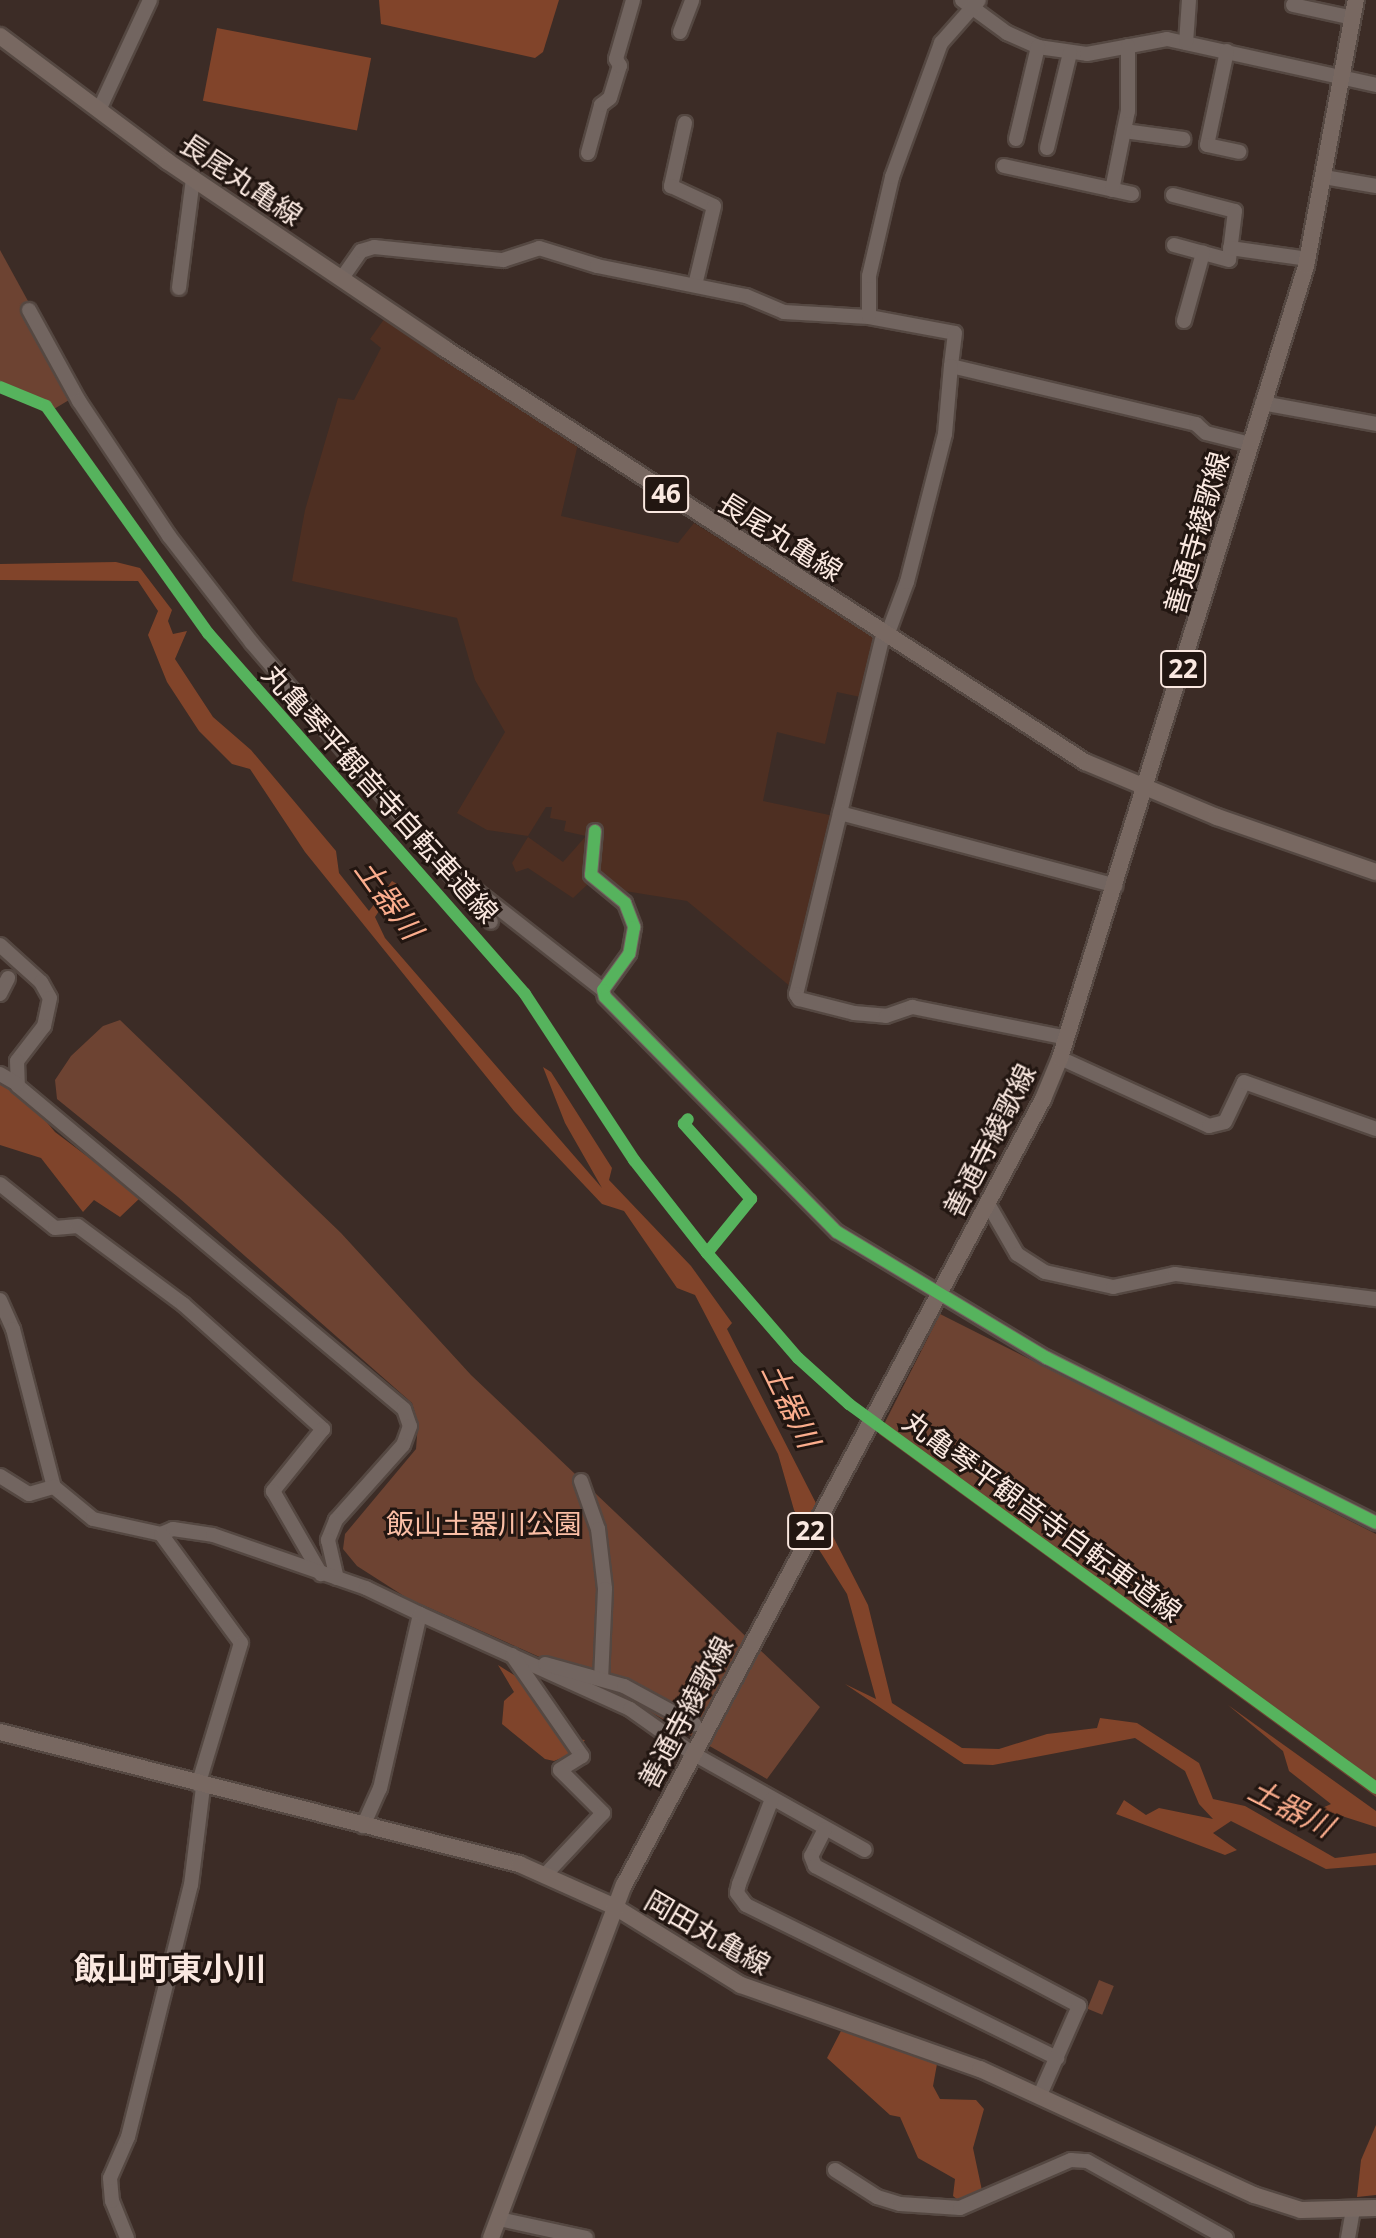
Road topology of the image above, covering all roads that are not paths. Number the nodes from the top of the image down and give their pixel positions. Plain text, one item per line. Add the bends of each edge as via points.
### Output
1 (150, 0) edge
2 (633, 0) edge
3 (692, 0) edge
4 (1189, 0) edge
5 (1356, 0) edge
6 (971, 3) edge
7 (1293, 5) dead end
8 (1353, 18) junction
9 (680, 32) dead end
10 (0, 36) edge
11 (1186, 43) junction
12 (1128, 46) junction
13 (1038, 47) junction
14 (1227, 51) junction
15 (1070, 53) junction
16 (1341, 78) junction
17 (1376, 85) edge
18 (99, 110) junction
19 (685, 123) dead end
20 (1124, 131) junction
21 (1183, 138) dead end
22 (1016, 139) dead end
23 (1047, 148) dead end
24 (1236, 148) dead end
25 (588, 153) dead end
26 (1004, 167) dead end
27 (1324, 177) junction
28 (193, 178) junction
29 (1376, 186) edge
30 (1112, 190) junction
31 (1132, 194) dead end
32 (1173, 195) dead end
33 (1174, 245) dead end
34 (1230, 248) junction
35 (1203, 253) junction
36 (1308, 259) junction
37 (342, 278) junction
38 (695, 285) junction
39 (179, 288) dead end
40 (29, 310) dead end
41 (869, 317) junction
42 (1184, 321) dead end
43 (951, 366) junction
44 (1262, 403) junction
45 (1376, 424) edge
46 (1250, 444) junction
47 (886, 632) junction
48 (1147, 789) junction
49 (840, 813) junction
50 (595, 831) dead end
51 (442, 862) junction
52 (1376, 872) edge
53 (1116, 886) junction
54 (491, 922) dead end
55 (0, 945) edge
56 (8, 978) dead end
57 (603, 990) junction
58 (0, 994) edge
59 (1067, 1038) junction
60 (1060, 1058) junction
61 (0, 1074) edge
62 (17, 1084) junction
63 (1376, 1129) edge
64 (0, 1184) edge
65 (987, 1202) junction
66 (938, 1291) junction
67 (1376, 1299) edge
68 (0, 1300) edge
69 (0, 1476) edge
70 (581, 1481) dead end
71 (54, 1487) junction
72 (1376, 1523) edge
73 (161, 1534) junction
74 (321, 1574) junction
75 (337, 1578) junction
76 (420, 1614) junction
77 (512, 1654) junction
78 (526, 1661) junction
79 (601, 1679) junction
80 (694, 1724) dead end
81 (0, 1732) edge
82 (662, 1740) dead end
83 (692, 1753) junction
84 (201, 1786) junction
85 (772, 1799) junction
86 (363, 1826) junction
87 (825, 1829) junction
88 (865, 1850) dead end
89 (546, 1874) junction
90 (615, 1907) junction
91 (1057, 2058) junction
92 (1040, 2095) junction
93 (835, 2170) dead end
94 (1376, 2208) edge
95 (1353, 2209) junction
96 (499, 2219) junction
97 (127, 2238) edge
98 (491, 2238) edge
99 (586, 2238) edge
100 (1226, 2238) edge
101 (1348, 2238) edge

1 - 18 street
2 - 25 street via 616,59 620,66 610,98 601,105
3 - 9 street
4 - 11 street
5 - 8 main road, 善通寺綾歌線 / 22
6 - 13 street via 1007,33
6 - 41 street via 941,43 892,177 869,276
7 - 8 street
8 - 16 main road, 善通寺綾歌線 / 22
10 - 18 main road, 長尾丸亀線 / 46
11 - 12 street via 1151,40
11 - 14 street
12 - 15 street
12 - 20 street
13 - 15 street
13 - 22 street
14 - 16 street
14 - 24 street via 1207,145
15 - 23 street
16 - 17 street
16 - 27 main road, 善通寺綾歌線 / 22
18 - 28 main road, 長尾丸亀線 / 46
19 - 38 street via 671,186 714,206
20 - 21 street
20 - 30 street
26 - 30 street
27 - 29 street
27 - 36 main road, 善通寺綾歌線 / 22
28 - 37 main road, 長尾丸亀線 / 46
28 - 39 street
30 - 31 street
32 - 34 street via 1235,211
33 - 35 street
34 - 35 street via 1229,260
34 - 36 street
35 - 42 street
36 - 44 main road, 善通寺綾歌線 / 22
37 - 38 street via 361,251 374,247 503,260 539,248 597,266
37 - 47 main road, 長尾丸亀線 / 46 via 658,489
38 - 41 street via 746,296 784,312
40 - 51 street via 79,401 169,536 305,707
41 - 43 street via 955,333
43 - 46 street via 1196,424 1206,433
43 - 47 street via 945,434 911,568
44 - 45 street
44 - 46 main road, 善通寺綾歌線 / 22
46 - 48 main road, 善通寺綾歌線 / 22
47 - 48 main road, 長尾丸亀線 / 46 via 1085,762
47 - 49 street
48 - 52 main road, 長尾丸亀線 / 46
48 - 53 main road, 善通寺綾歌線 / 22
49 - 53 street
49 - 59 street via 795,986 799,999 871,1015 912,1007 946,1011
50 - 57 street via 591,875 625,903 634,927 629,954
51 - 54 street
51 - 57 street
53 - 59 main road, 善通寺綾歌線 / 22
55 - 62 street via 41,982 50,998 44,1026 17,1061
56 - 58 street
57 - 66 street via 837,1232
59 - 60 main road, 善通寺綾歌線 / 22
60 - 63 street via 1209,1126 1225,1122 1244,1082
60 - 65 main road, 善通寺綾歌線 / 22
61 - 62 street
62 - 75 street via 404,1409 410,1426 403,1445 336,1520 328,1540
64 - 74 street via 55,1228 78,1226 183,1304 323,1429 273,1491
65 - 66 main road, 善通寺綾歌線 / 22
65 - 67 street via 1017,1254 1045,1272 1113,1287 1175,1274
66 - 72 street via 1047,1358
66 - 83 main road, 善通寺綾歌線 / 22
68 - 71 street via 13,1329 35,1431
69 - 71 street via 29,1494
70 - 79 street via 598,1529 605,1589
71 - 73 street via 106,1526
73 - 74 street via 194,1529
73 - 84 street via 241,1643
74 - 75 street
75 - 76 street
76 - 77 street
76 - 86 street via 380,1788
77 - 78 street
77 - 89 street via 582,1756 560,1770 603,1813
78 - 79 street
78 - 82 street
78 - 83 street via 630,1709
79 - 80 street
81 - 84 main road, 岡田丸亀線
83 - 85 street
83 - 90 main road, 善通寺綾歌線 / 22
84 - 86 main road, 岡田丸亀線
84 - 97 street via 191,1885 128,2137 110,2178 112,2201
85 - 87 street
85 - 91 street via 739,1884 737,1893 746,1905
86 - 89 main road, 岡田丸亀線
87 - 88 street
87 - 91 street via 811,1856 815,1866 1071,1998 1080,2011
89 - 90 main road, 岡田丸亀線
90 - 92 main road, 岡田丸亀線 via 741,1985
90 - 96 main road, 善通寺綾歌線 / 22
91 - 92 street
92 - 95 main road, 岡田丸亀線 via 1254,2195 1301,2210
93 - 100 street via 877,2197 900,2204 960,2208 1071,2160 1087,2161
94 - 95 main road, 岡田丸亀線
95 - 101 street
96 - 98 main road, 善通寺綾歌線 / 22
96 - 99 street

